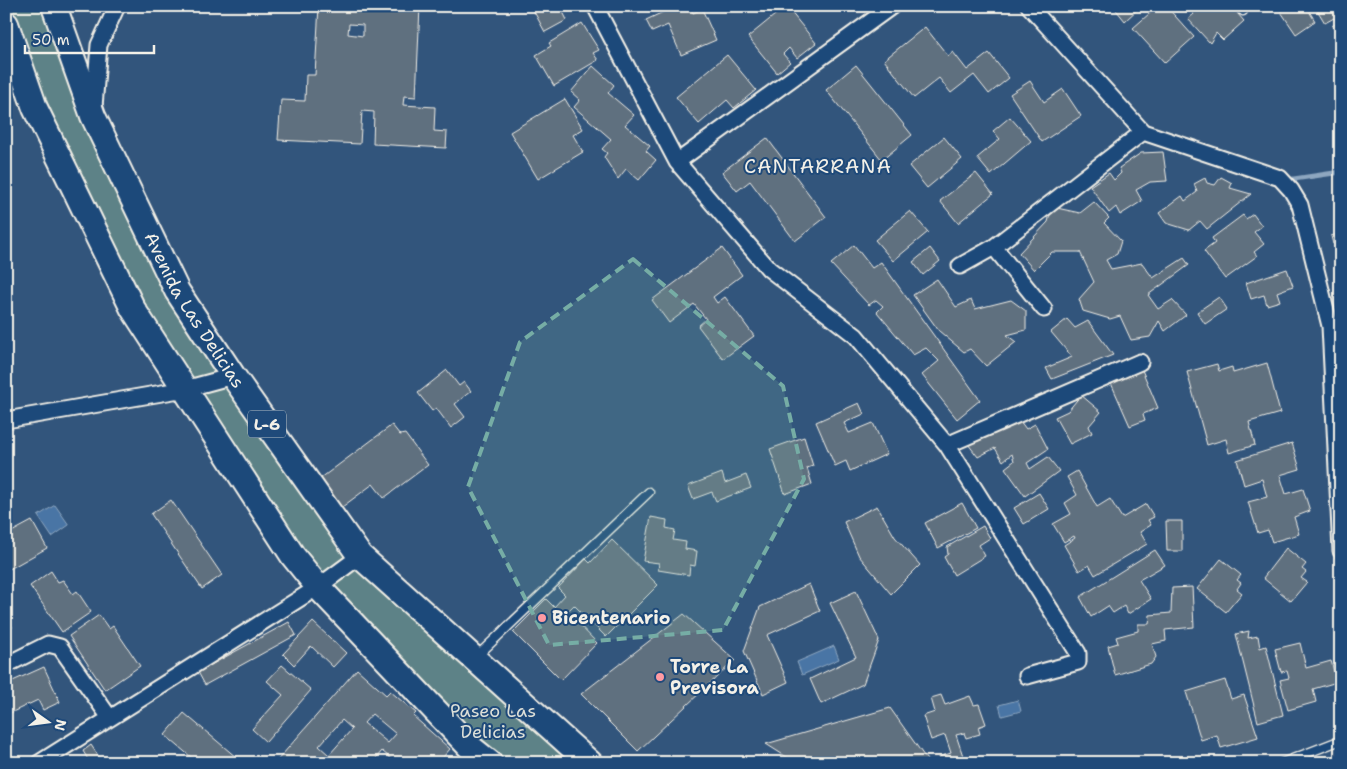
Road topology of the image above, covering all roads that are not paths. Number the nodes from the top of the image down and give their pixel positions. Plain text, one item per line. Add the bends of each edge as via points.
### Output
1 (54, 6) edge
2 (117, 6) edge
3 (595, 6) edge
4 (892, 6) edge
5 (1029, 7) edge
6 (6, 24) edge
7 (93, 116) junction
8 (1143, 132) junction
9 (677, 162) junction
10 (994, 248) junction
11 (960, 266) dead end
12 (1044, 309) dead end
13 (1140, 362) dead end
14 (233, 376) junction
15 (185, 389) junction
16 (6, 420) edge
17 (946, 445) junction
18 (649, 492) dead end
19 (1341, 551) edge
20 (360, 556) junction
21 (318, 587) junction
22 (475, 659) junction
23 (6, 665) edge
24 (1027, 676) dead end
25 (110, 718) junction
26 (1341, 740) edge
27 (39, 763) edge
28 (490, 763) edge
29 (590, 763) edge
30 (1282, 763) edge

1 - 7 main road, Avenida Las Delicias / L-6
2 - 7 street via 98,45
3 - 9 street
4 - 9 street
5 - 8 street
6 - 15 main road via 35,108 133,309
7 - 14 main road, Avenida Las Delicias / L-6 via 178,291
8 - 10 street
8 - 19 street via 1280,178 1300,205 1330,326
9 - 17 street via 770,269 856,336
10 - 11 street
10 - 12 street
13 - 17 street
14 - 15 street
14 - 20 main road, Avenida Las Delicias / L-6
15 - 16 street
15 - 21 main road via 292,556
17 - 24 street via 1078,653 1078,662
18 - 22 lane
20 - 21 street
20 - 22 main road, Avenida Las Delicias / L-6
21 - 25 street
21 - 28 main road via 470,747
22 - 29 main road, Avenida Las Delicias / L-6
23 - 25 street via 48,644 60,647
25 - 27 street
26 - 30 lane

